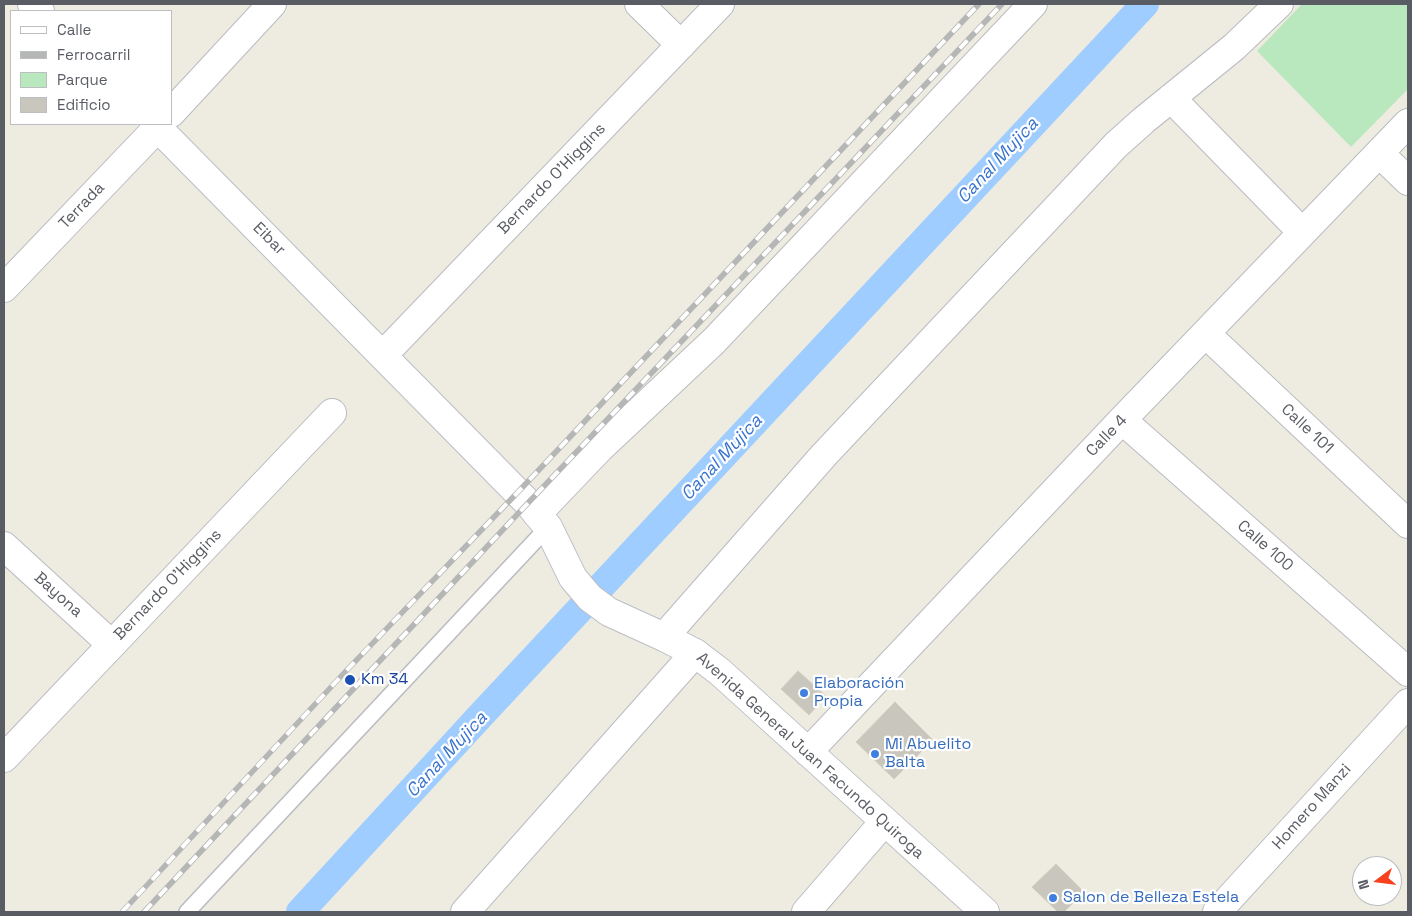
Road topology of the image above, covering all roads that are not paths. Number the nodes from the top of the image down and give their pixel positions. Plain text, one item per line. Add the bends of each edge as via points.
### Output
1 (272, 4) edge
2 (639, 4) edge
3 (720, 4) edge
4 (1033, 4) edge
5 (1279, 4) edge
6 (681, 45) junction
7 (1171, 98) junction
8 (172, 110) edge
9 (1408, 123) edge
10 (158, 125) edge
11 (164, 125) edge
12 (1380, 154) junction
13 (1408, 181) edge
14 (1302, 232) junction
15 (4, 288) edge
16 (1206, 334) junction
17 (384, 355) junction
18 (332, 413) dead end
19 (1122, 420) junction
20 (542, 521) junction
21 (1408, 524) edge
22 (4, 546) edge
23 (664, 637) junction
24 (111, 644) junction
25 (695, 654) junction
26 (1408, 672) edge
27 (1408, 703) edge
28 (808, 752) junction
29 (4, 758) edge
30 (884, 822) junction
31 (187, 912) edge
32 (465, 912) edge
33 (806, 912) edge
34 (985, 912) edge
35 (1217, 912) edge

1 - 8 street, Terrada
2 - 6 street
3 - 6 street, Bernardo O'Higgins
4 - 20 street via 714,341 600,448
5 - 7 street via 1234,47
6 - 17 street, Bernardo O'Higgins
7 - 14 street
7 - 23 street via 1116,145 824,455
9 - 12 street, Calle 4
10 - 15 street, Terrada
11 - 17 street, Eibar
12 - 13 street
12 - 14 street, Calle 4
14 - 16 street, Calle 4
16 - 19 street, Calle 4
16 - 21 street, Calle 101
17 - 20 street, Avenida General Juan Facundo Quiroga via 528,502
18 - 24 street, Bernardo O'Higgins
19 - 26 street, Calle 100
19 - 28 street, Calle 4
20 - 23 street, Avenida General Juan Facundo Quiroga via 573,578 590,598 609,612
20 - 31 lane
22 - 24 street, Bayona
23 - 25 street, Avenida General Juan Facundo Quiroga
24 - 29 street, Bernardo O'Higgins
25 - 28 street, Avenida General Juan Facundo Quiroga via 720,672
25 - 32 street
27 - 35 street, Homero Manzi
28 - 30 street, Avenida General Juan Facundo Quiroga
30 - 33 street
30 - 34 street, Avenida General Juan Facundo Quiroga

